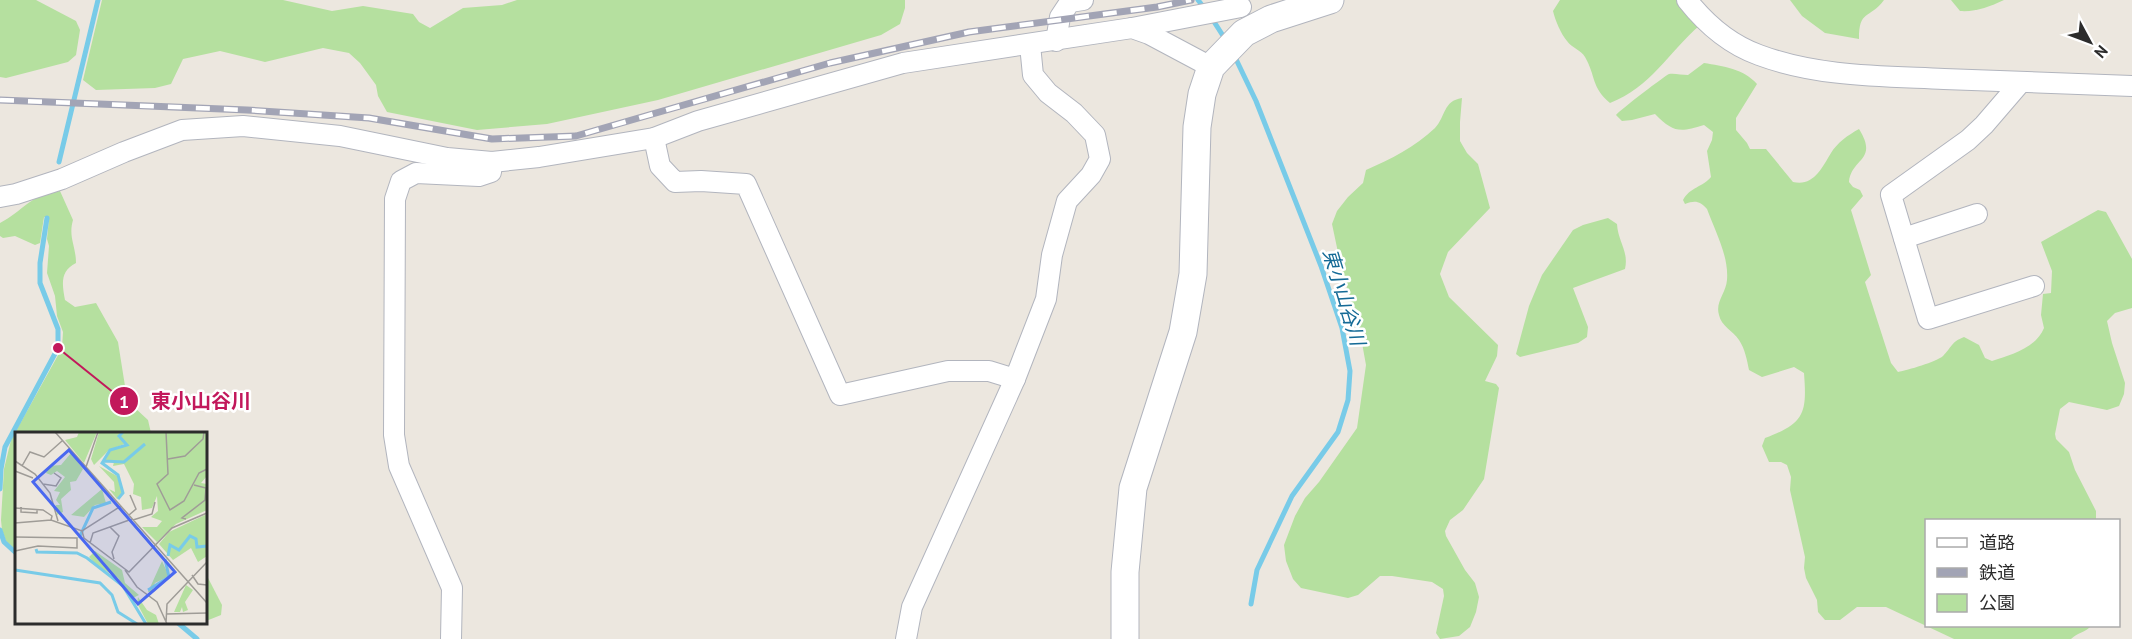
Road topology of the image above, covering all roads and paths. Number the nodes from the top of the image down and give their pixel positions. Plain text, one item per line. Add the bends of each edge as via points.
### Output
1 (1083, 0) edge
2 (1330, 0) edge
3 (1687, 0) edge
4 (1236, 17) junction
5 (1132, 28) junction
6 (1056, 41) junction
7 (1030, 45) junction
8 (1216, 61) junction
9 (2022, 82) junction
10 (2132, 86) edge
11 (654, 138) junction
12 (492, 162) junction
13 (0, 197) edge
14 (1977, 214) dead end
15 (1904, 238) junction
16 (2034, 286) dead end
17 (1015, 379) junction
18 (452, 639) edge
19 (906, 639) edge
20 (1125, 639) edge

1 - 6 street via 1070,2 1059,17
2 - 4 street via 1271,19
3 - 9 street via 1730,41 1757,55 1788,64 1874,76
4 - 5 street via 1200,15
4 - 8 street
5 - 6 street
5 - 8 street
6 - 7 street
7 - 11 street via 903,63 698,121
7 - 17 street via 1033,75 1095,135 1100,159 1067,201 1052,255 1046,299
8 - 20 street via 1202,94 1197,127 1193,274 1182,332 1133,488 1125,572
9 - 10 street
9 - 15 street via 1968,140 1891,195
11 - 12 street
11 - 17 street via 660,166 675,182 746,184 840,395 948,371 989,370
12 - 13 street via 447,158 340,136 243,126 182,130 62,179
12 - 18 street via 490,172 479,176 416,173 401,181 395,199 394,435 399,466 452,588
14 - 15 street
15 - 16 street via 1929,319
17 - 19 street via 912,607

